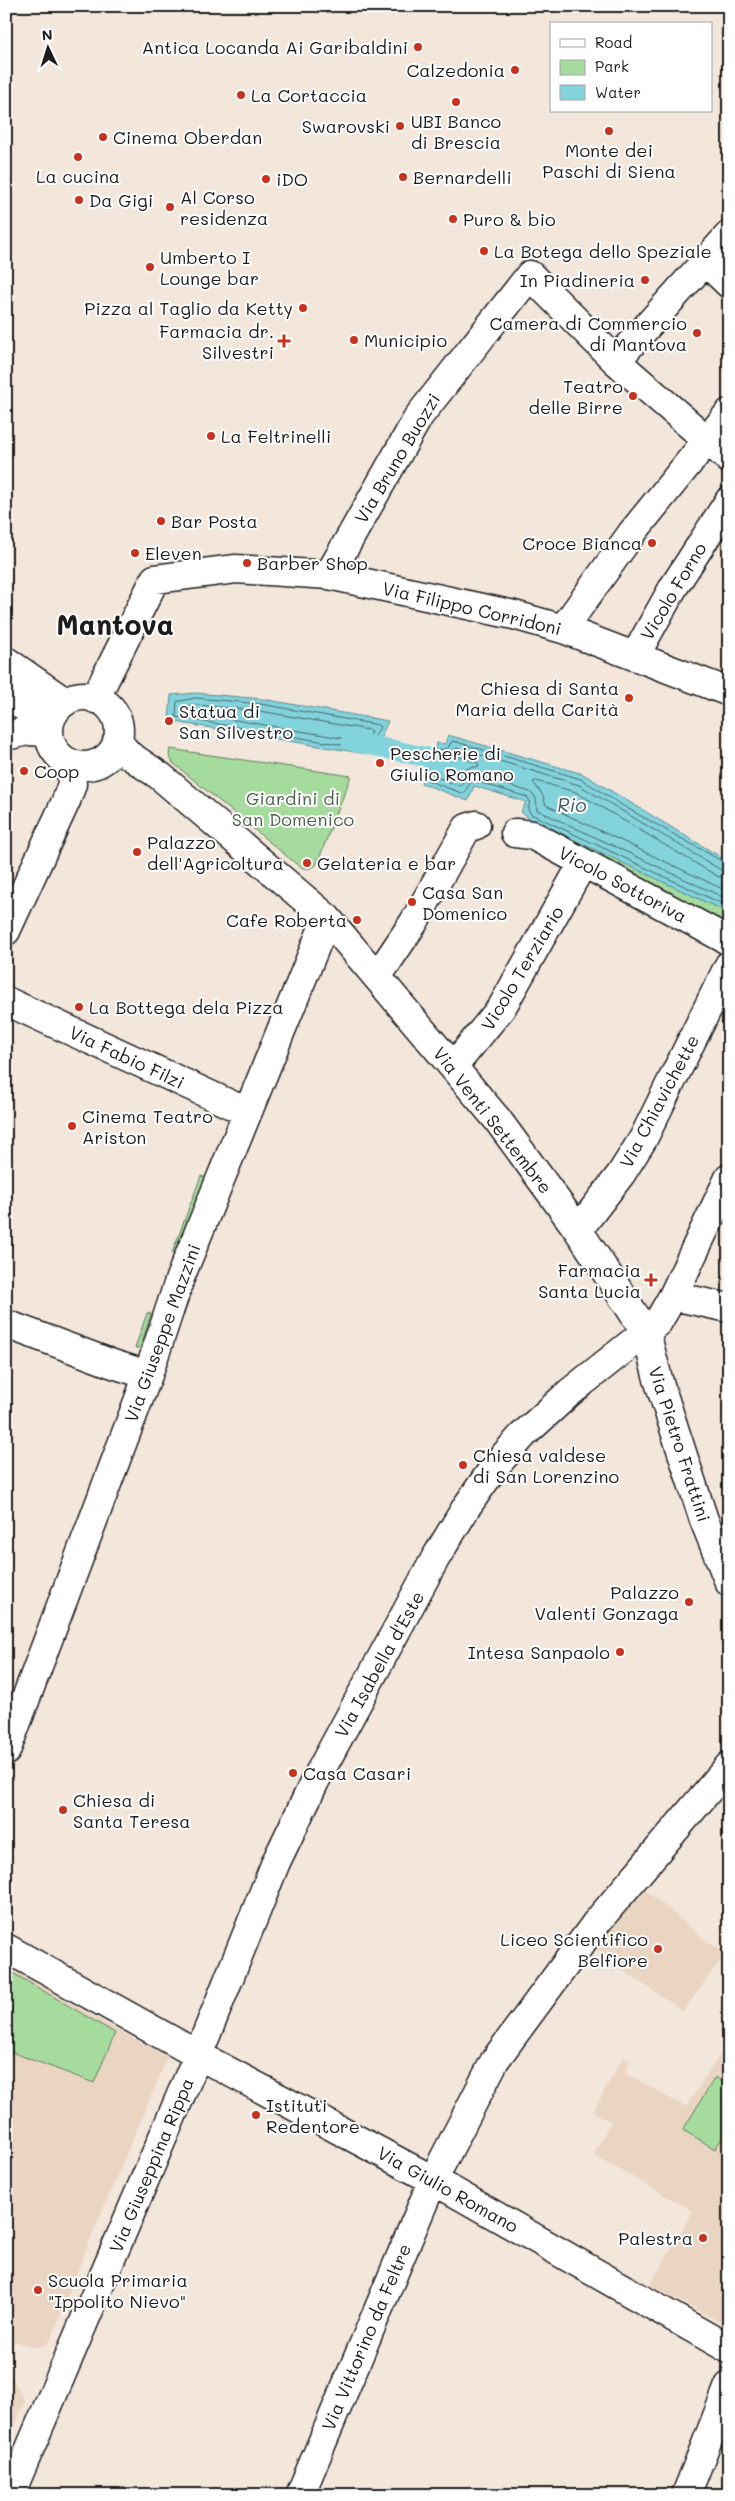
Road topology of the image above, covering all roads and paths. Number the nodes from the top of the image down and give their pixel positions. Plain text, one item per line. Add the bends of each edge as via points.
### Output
1 (729, 235) edge
2 (705, 262) junction
3 (729, 284) edge
4 (616, 361) junction
5 (729, 413) edge
6 (706, 440) junction
7 (729, 459) edge
8 (729, 501) edge
9 (329, 576) junction
10 (563, 629) junction
11 (635, 656) junction
12 (10, 664) edge
13 (729, 692) edge
14 (6, 694) edge
15 (95, 699) junction
16 (65, 702) junction
17 (50, 732) junction
18 (6, 736) edge
19 (117, 741) junction
20 (70, 763) junction
21 (476, 825) dead end
22 (515, 833) dead end
23 (582, 863) junction
24 (326, 918) junction
25 (6, 931) edge
26 (729, 941) edge
27 (729, 965) edge
28 (377, 977) junction
29 (6, 1001) edge
30 (453, 1067) junction
31 (247, 1112) junction
32 (729, 1178) edge
33 (578, 1230) junction
34 (673, 1296) junction
35 (729, 1308) edge
36 (6, 1324) edge
37 (646, 1332) junction
38 (148, 1375) junction
39 (729, 1582) edge
40 (6, 1751) edge
41 (729, 1766) edge
42 (6, 1948) edge
43 (198, 2055) junction
44 (433, 2180) junction
45 (729, 2349) edge
46 (729, 2386) edge
47 (10, 2495) edge
48 (300, 2495) edge
49 (686, 2495) edge

1 - 2 street
2 - 3 street
2 - 4 street
4 - 6 street
4 - 9 street, Via Bruno Buozzi via 530,275 419,416
5 - 6 street
6 - 7 street
6 - 10 street via 632,533
8 - 11 street, Vicolo Forno via 673,588
9 - 10 street, Via Filippo Corridoni via 514,615
9 - 15 street, Via Filippo Corridoni via 236,569 155,579
10 - 11 street, Via Filippo Corridoni
11 - 13 street, Via Filippo Corridoni
12 - 16 street
14 - 17 street via 40,718
15 - 16 street via 82,696
15 - 19 street via 113,711 118,722
16 - 17 street via 54,714
17 - 18 street via 28,730
17 - 20 street via 50,742 57,754
19 - 20 street via 114,750 101,762 88,766
19 - 24 street, Via Venti Settembre via 129,755 154,772
20 - 25 street via 72,784 69,794
21 - 28 street via 467,828 414,922
22 - 23 street, Vicolo Sottoriva via 532,835
23 - 26 street, Vicolo Sottoriva
23 - 30 street, Vicolo Terziario via 502,1007
24 - 28 street, Via Venti Settembre
24 - 31 street, Via Giuseppe Mazzini
27 - 33 street, Via Chiavichette via 643,1139
28 - 30 street, Via Venti Settembre
29 - 31 street, Via Fabio Filzi
30 - 33 street, Via Venti Settembre via 497,1119
31 - 38 street, Via Giuseppe Mazzini via 180,1278
32 - 34 street, Via Isabella d'Este
33 - 37 street, Via Venti Settembre
34 - 35 street
34 - 37 street, Via Isabella d'Este via 658,1322
36 - 38 street
37 - 39 street, Via Pietro Frattini via 704,1520
37 - 43 street, Via Isabella d'Este via 569,1392 529,1429 495,1466 467,1506 315,1781 276,1862
38 - 40 street, Via Giuseppe Mazzini
41 - 44 street, Via Vittorino da Feltre via 596,1923 495,2060
42 - 43 street, Via Giulio Romano
43 - 44 street, Via Giulio Romano
43 - 47 street, Via Giuseppina Rippa
44 - 45 street, Via Giulio Romano
44 - 48 street, Via Vittorino da Feltre
46 - 49 street

